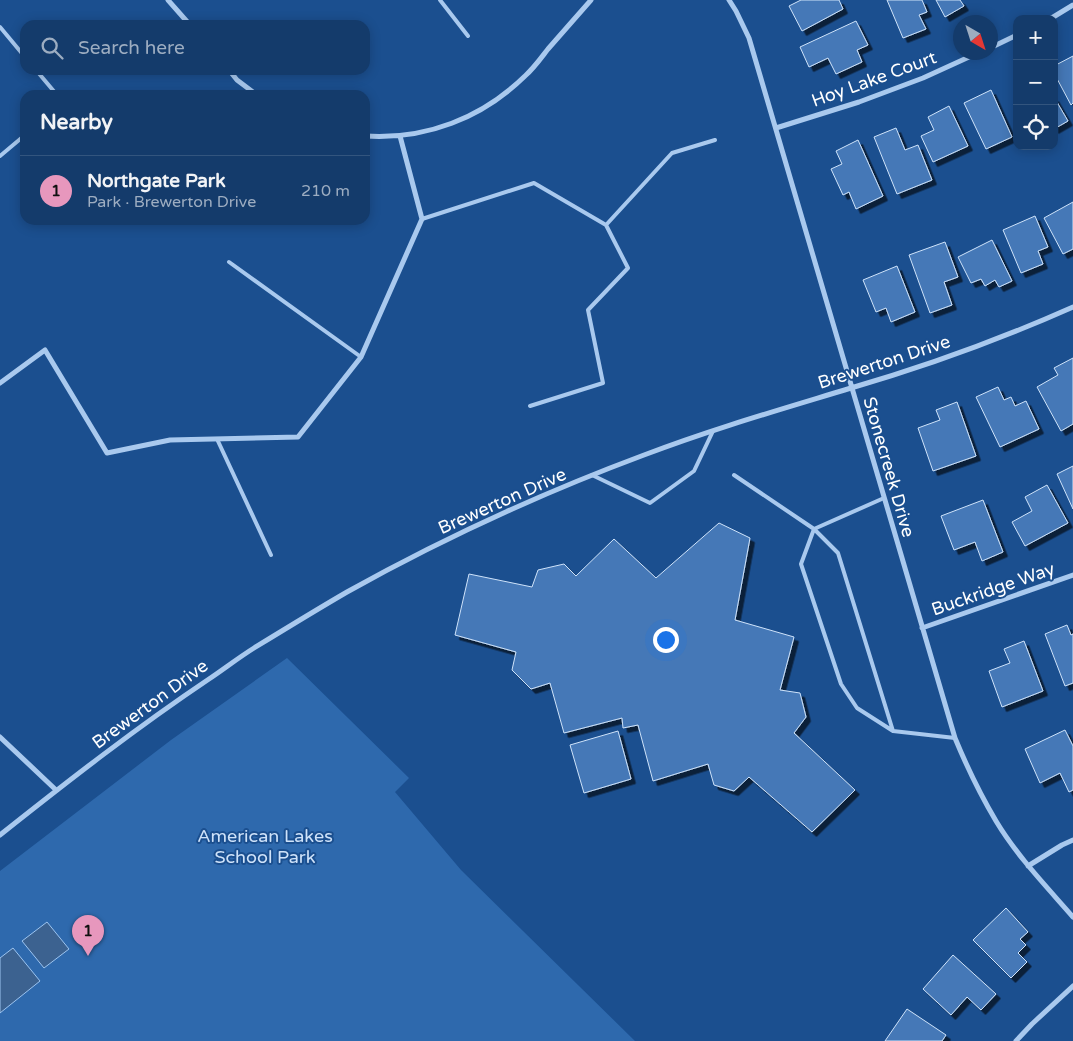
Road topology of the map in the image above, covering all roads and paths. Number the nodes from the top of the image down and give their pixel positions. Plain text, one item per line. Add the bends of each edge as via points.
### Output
1 (168, 0) edge
2 (440, 0) edge
3 (591, 0) edge
4 (729, 0) edge
5 (1073, 6) edge
6 (1057, 15) edge
7 (186, 20) edge
8 (0, 27) edge
9 (468, 36) dead end
10 (1013, 38) edge
11 (998, 44) edge
12 (20, 50) edge
13 (962, 60) edge
14 (40, 75) edge
15 (234, 75) edge
16 (53, 90) edge
17 (250, 90) edge
18 (776, 128) junction
19 (370, 136) edge
20 (400, 136) junction
21 (20, 139) edge
22 (714, 140) dead end
23 (0, 156) edge
24 (422, 218) junction
25 (606, 225) junction
26 (229, 262) dead end
27 (1073, 307) edge
28 (361, 357) junction
29 (0, 383) edge
30 (852, 388) junction
31 (530, 406) dead end
32 (713, 430) junction
33 (217, 439) junction
34 (592, 475) junction
35 (734, 475) dead end
36 (884, 498) junction
37 (814, 529) junction
38 (271, 555) dead end
39 (1073, 575) edge
40 (922, 628) junction
41 (893, 730) junction
42 (0, 737) edge
43 (955, 738) junction
44 (56, 790) junction
45 (0, 835) edge
46 (1073, 840) edge
47 (1028, 866) junction
48 (1073, 917) edge
49 (1073, 986) edge
50 (1016, 1041) edge

1 - 7 street
2 - 9 lane
3 - 20 street via 526,76 484,109 434,130
4 - 18 street, Stonecreek Drive via 748,38
5 - 6 street
8 - 12 lane
10 - 11 street
13 - 18 street, Hoy Lake Court via 859,102
14 - 16 lane
15 - 17 street
18 - 30 street, Stonecreek Drive
19 - 20 street
20 - 24 street
21 - 23 lane
22 - 25 lane via 672,153
24 - 25 lane via 534,183
24 - 28 street
25 - 31 lane via 628,268 588,310 603,383
26 - 28 lane
27 - 30 street, Brewerton Drive via 944,359
28 - 33 street via 298,437
29 - 33 street via 45,350 107,453 170,440
30 - 32 street, Brewerton Drive
30 - 36 street, Stonecreek Drive
32 - 34 street, Brewerton Drive
32 - 34 lane via 694,471 650,503
33 - 38 lane
34 - 44 street, Brewerton Drive via 444,541 340,597 254,648 163,710
35 - 37 lane
36 - 37 lane
36 - 40 street, Stonecreek Drive
37 - 41 lane via 838,553
37 - 41 lane via 801,564 841,684 857,708
39 - 40 street, Buckridge Way
40 - 43 street, Stonecreek Drive
41 - 43 lane
42 - 44 street
43 - 47 street, Stonecreek Drive via 996,822
44 - 45 street, Brewerton Drive
46 - 47 street
47 - 48 street, Stonecreek Drive
49 - 50 street

